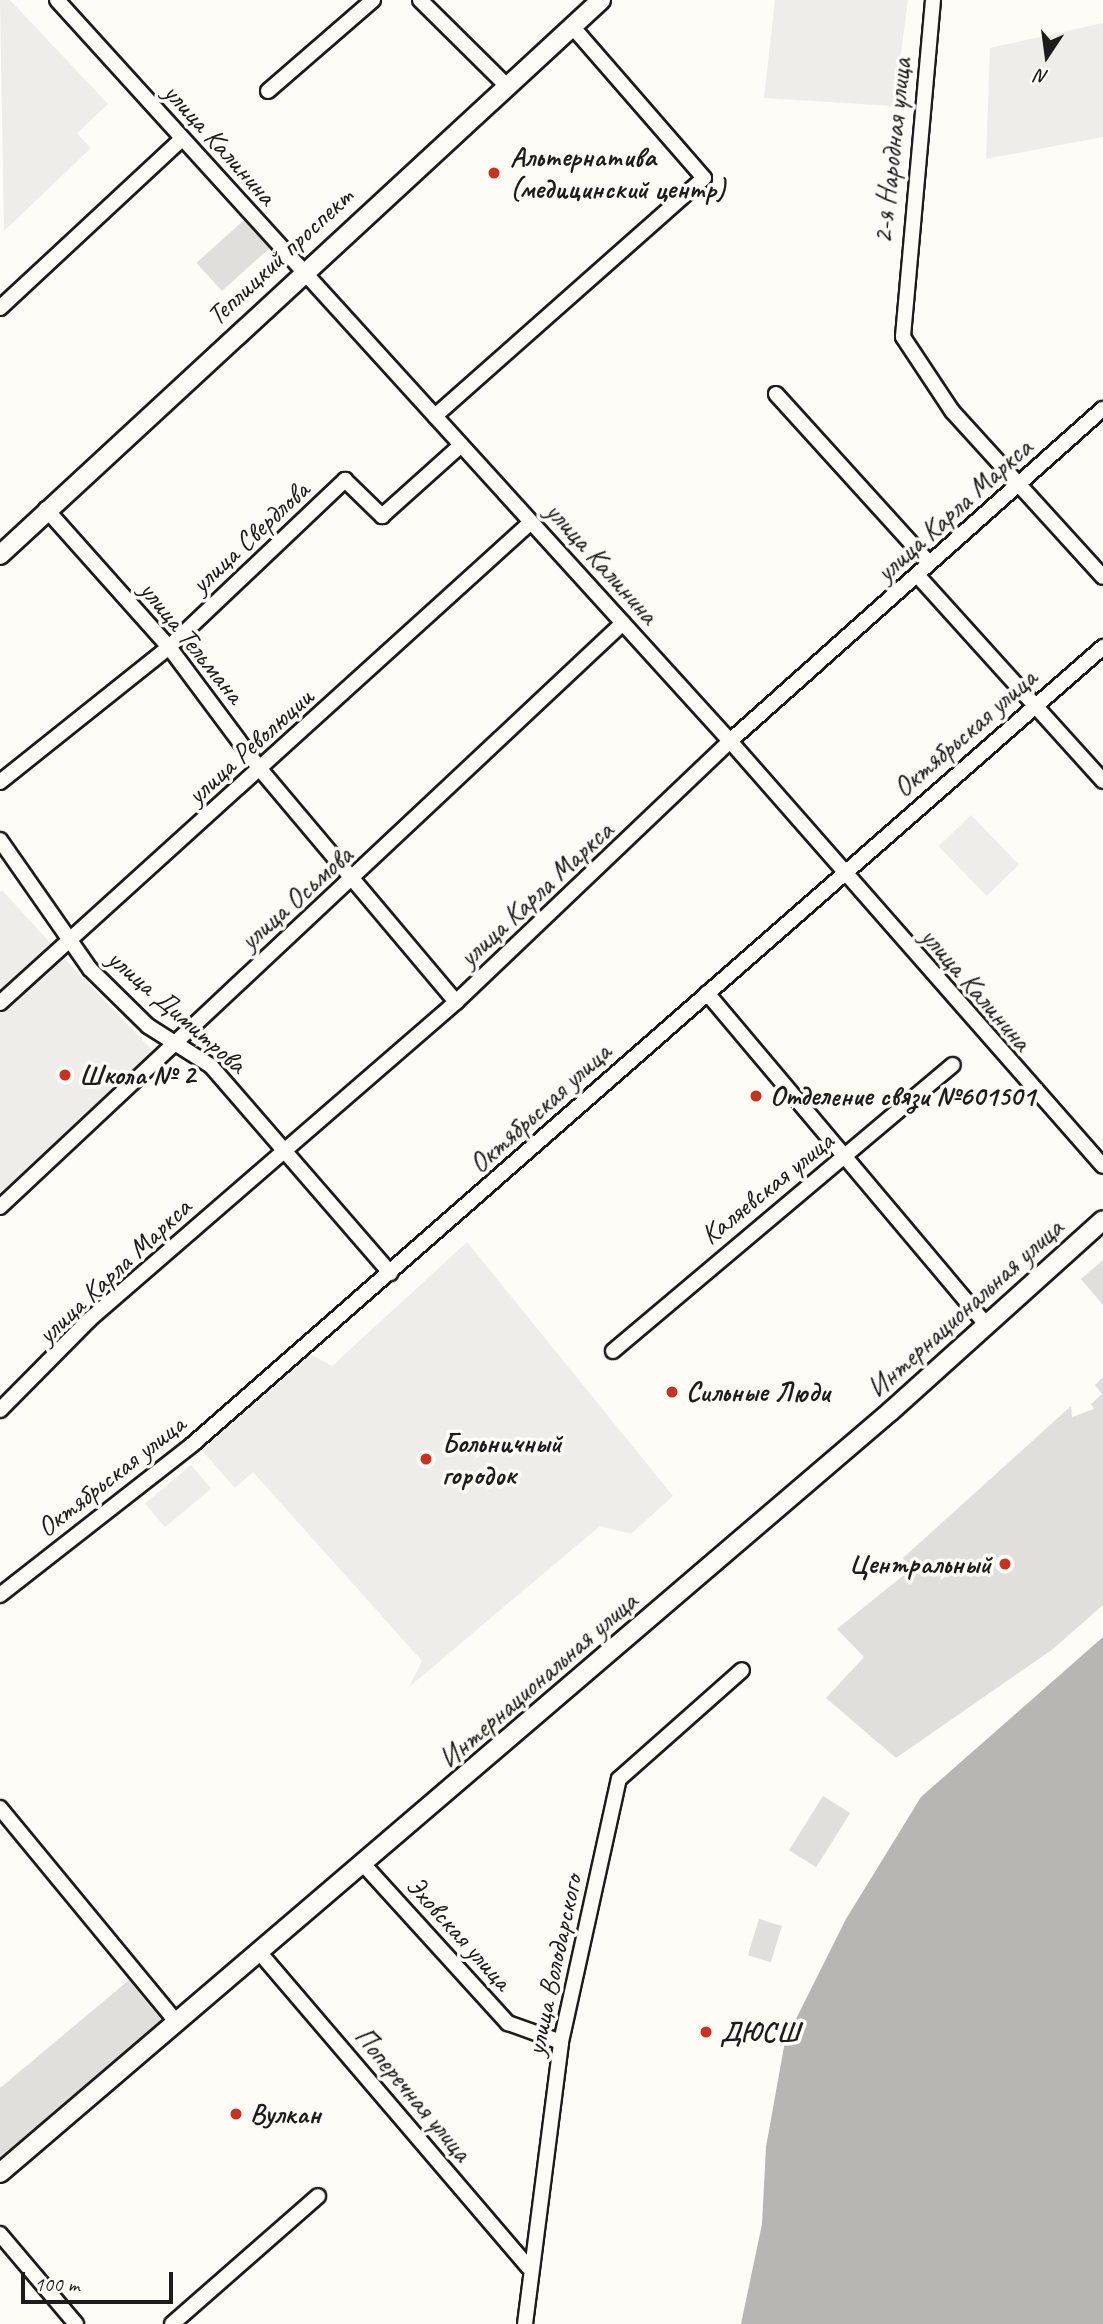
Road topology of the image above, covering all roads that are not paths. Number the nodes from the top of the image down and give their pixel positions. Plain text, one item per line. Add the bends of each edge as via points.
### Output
1 (57, 0) edge
2 (373, 0) edge
3 (420, 0) edge
4 (601, 0) edge
5 (933, 0) edge
6 (572, 26) junction
7 (506, 85) junction
8 (268, 91) dead end
9 (181, 139) junction
10 (302, 270) junction
11 (0, 308) edge
12 (776, 394) dead end
13 (1103, 410) edge
14 (435, 416) junction
15 (461, 445) junction
16 (1018, 485) junction
17 (46, 509) junction
18 (531, 522) junction
19 (0, 555) edge
20 (929, 564) junction
21 (918, 576) junction
22 (1103, 577) edge
23 (623, 623) junction
24 (169, 647) junction
25 (1103, 648) edge
26 (1036, 705) junction
27 (730, 741) junction
28 (260, 769) junction
29 (1103, 781) edge
30 (0, 782) edge
31 (0, 840) edge
32 (841, 872) junction
33 (354, 881) junction
34 (67, 943) junction
35 (707, 993) junction
36 (457, 1002) junction
37 (0, 1003) edge
38 (172, 1043) junction
39 (953, 1065) dead end
40 (284, 1149) junction
41 (844, 1159) junction
42 (1103, 1166) edge
43 (0, 1207) edge
44 (1103, 1220) edge
45 (390, 1273) junction
46 (986, 1324) junction
47 (613, 1351) dead end
48 (0, 1410) edge
49 (0, 1595) edge
50 (741, 1670) dead end
51 (0, 1808) edge
52 (364, 1865) junction
53 (260, 1953) junction
54 (177, 2023) junction
55 (561, 2042) junction
56 (0, 2173) edge
57 (318, 2196) dead end
58 (0, 2234) edge
59 (528, 2267) junction
60 (76, 2324) edge
61 (172, 2324) edge
62 (525, 2324) edge

1 - 9 street, улица Калинина
2 - 8 street
3 - 7 street
4 - 6 main road, Теплицкий проспект
5 - 16 street, 2-я Народная улица via 902,306 903,337 926,379
6 - 7 main road, Теплицкий проспект
6 - 14 street via 704,178
7 - 10 main road, Теплицкий проспект
9 - 10 street, улица Калинина
9 - 11 street
10 - 14 street, улица Калинина
10 - 17 main road, Теплицкий проспект
12 - 20 street
13 - 16 street, улица Карла Маркса
14 - 15 street, улица Калинина
15 - 18 street, улица Калинина
15 - 24 street, улица Свердлова via 382,516 345,480
16 - 20 street, улица Карла Маркса
16 - 22 street, 2-я Народная улица
17 - 19 main road, Теплицкий проспект
17 - 24 street, улица Тельмана
18 - 23 street, улица Калинина
18 - 28 street, улица Революции
20 - 21 street, улица Карла Маркса
21 - 26 street
21 - 27 street, улица Карла Маркса
23 - 27 street, улица Калинина
23 - 33 street, улица Осьмова
24 - 28 street, улица Тельмана
24 - 30 street, улица Свердлова
25 - 26 street, Октябрьская улица
26 - 29 street
26 - 32 street, Октябрьская улица
27 - 32 street, улица Калинина
27 - 36 street, улица Карла Маркса
28 - 33 street, улица Тельмана
28 - 34 street, улица Революции
31 - 34 street, улица Димитрова
32 - 35 street, Октябрьская улица
32 - 42 street, улица Калинина
33 - 36 street, улица Тельмана
33 - 38 street, улица Осьмова
34 - 37 street, улица Революции
34 - 38 street, улица Димитрова
35 - 41 street
35 - 45 street, Октябрьская улица
36 - 40 street, улица Карла Маркса
38 - 40 street, улица Димитрова via 211,1066
38 - 43 street, улица Осьмова
39 - 41 street, Каляевская улица
40 - 45 street, улица Димитрова
40 - 48 street, улица Карла Маркса via 89,1320
41 - 46 street
41 - 47 street, Каляевская улица
44 - 46 main road, Интернациональная улица
45 - 49 street, Октябрьская улица via 193,1444
46 - 52 main road, Интернациональная улица
50 - 55 street, улица Володарского via 618,1779
51 - 54 street
52 - 53 main road, Интернациональная улица
52 - 55 street, Эховская улица via 508,2024
53 - 54 main road, Интернациональная улица
53 - 59 street, Поперечная улица
54 - 56 main road, Интернациональная улица
55 - 59 street, улица Володарского
57 - 61 street
58 - 60 street
59 - 62 street, улица Володарского

